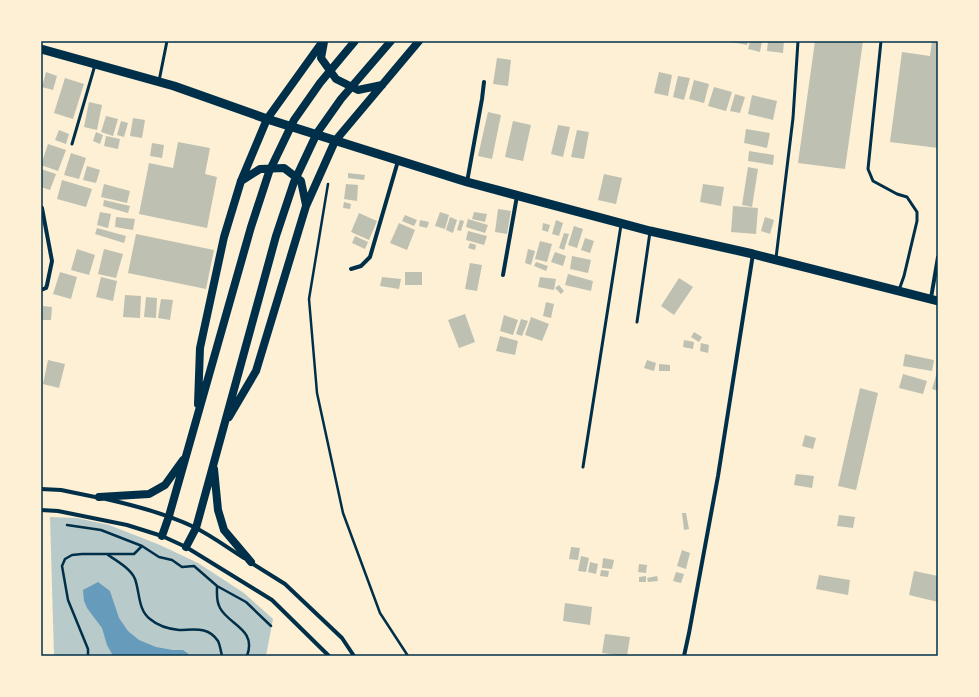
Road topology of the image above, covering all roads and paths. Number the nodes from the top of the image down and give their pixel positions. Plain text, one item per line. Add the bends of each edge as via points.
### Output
1 (167, 41) edge
2 (324, 41) edge
3 (355, 41) edge
4 (391, 41) edge
5 (419, 41) edge
6 (798, 41) edge
7 (881, 41) edge
8 (41, 49) edge
9 (95, 65) junction
10 (159, 82) junction
11 (484, 82) dead end
12 (382, 85) junction
13 (267, 119) junction
14 (335, 141) junction
15 (72, 144) dead end
16 (398, 161) junction
17 (329, 180) dead end
18 (241, 181) junction
19 (467, 182) junction
20 (517, 195) junction
21 (306, 206) junction
22 (41, 207) edge
23 (621, 223) junction
24 (650, 231) junction
25 (753, 254) junction
26 (938, 257) edge
27 (776, 260) junction
28 (351, 269) dead end
29 (503, 275) dead end
30 (41, 290) edge
31 (899, 291) junction
32 (934, 300) edge
33 (637, 322) dead end
34 (197, 419) junction
35 (224, 426) junction
36 (187, 455) junction
37 (213, 464) junction
38 (583, 467) dead end
39 (41, 488) edge
40 (99, 498) junction
41 (41, 510) edge
42 (169, 516) junction
43 (67, 525) dead end
44 (196, 528) junction
45 (162, 536) junction
46 (142, 546) junction
47 (186, 547) junction
48 (108, 555) junction
49 (251, 562) junction
50 (217, 586) junction
51 (271, 626) dead end
52 (88, 656) edge
53 (222, 656) edge
54 (247, 656) edge
55 (329, 656) edge
56 (354, 656) edge
57 (408, 656) edge
58 (684, 656) edge

1 - 10 lane
2 - 12 main road via 321,58 336,79 358,90
2 - 13 main road
3 - 34 main road via 320,83 294,120 269,172
4 - 35 main road via 341,99 317,133 294,182 276,236
5 - 12 main road
6 - 27 lane via 793,118
7 - 31 lane via 868,169 873,181 907,197 917,212
8 - 9 main road
9 - 10 main road
9 - 15 lane
10 - 13 main road
11 - 19 street
12 - 14 main road
13 - 14 main road
13 - 18 main road
14 - 16 main road
14 - 21 main road
16 - 19 main road
16 - 28 street via 370,257 361,266
17 - 57 path via 309,298 317,393 343,513 380,613
18 - 21 main road via 260,169 284,168 302,182
18 - 34 main road via 224,237 200,348
19 - 20 main road
20 - 23 main road
20 - 29 street
21 - 35 main road via 256,371
22 - 30 street via 52,261 46,288
23 - 24 main road
23 - 38 lane
24 - 25 main road
24 - 33 lane
25 - 27 main road
25 - 58 street via 717,483
26 - 32 street
27 - 31 main road
31 - 32 main road
34 - 36 main road
35 - 37 main road
36 - 40 main road via 165,485 149,494
36 - 42 main road
37 - 44 main road
37 - 49 main road via 218,510 224,530
39 - 40 street
40 - 42 street
41 - 45 street via 101,519
42 - 44 street
42 - 45 main road
43 - 46 path via 101,530
44 - 47 main road
44 - 49 street
45 - 47 street
46 - 48 path via 134,554
46 - 50 path via 182,567 194,566
47 - 55 street via 272,600
48 - 52 path via 72,555 62,566 68,600 88,648
48 - 53 path via 135,578 141,606 149,619 164,627 178,630 193,628 207,631 218,642
49 - 56 street via 285,584 342,638
50 - 51 path via 246,602
50 - 54 path via 220,610 245,632 249,652

